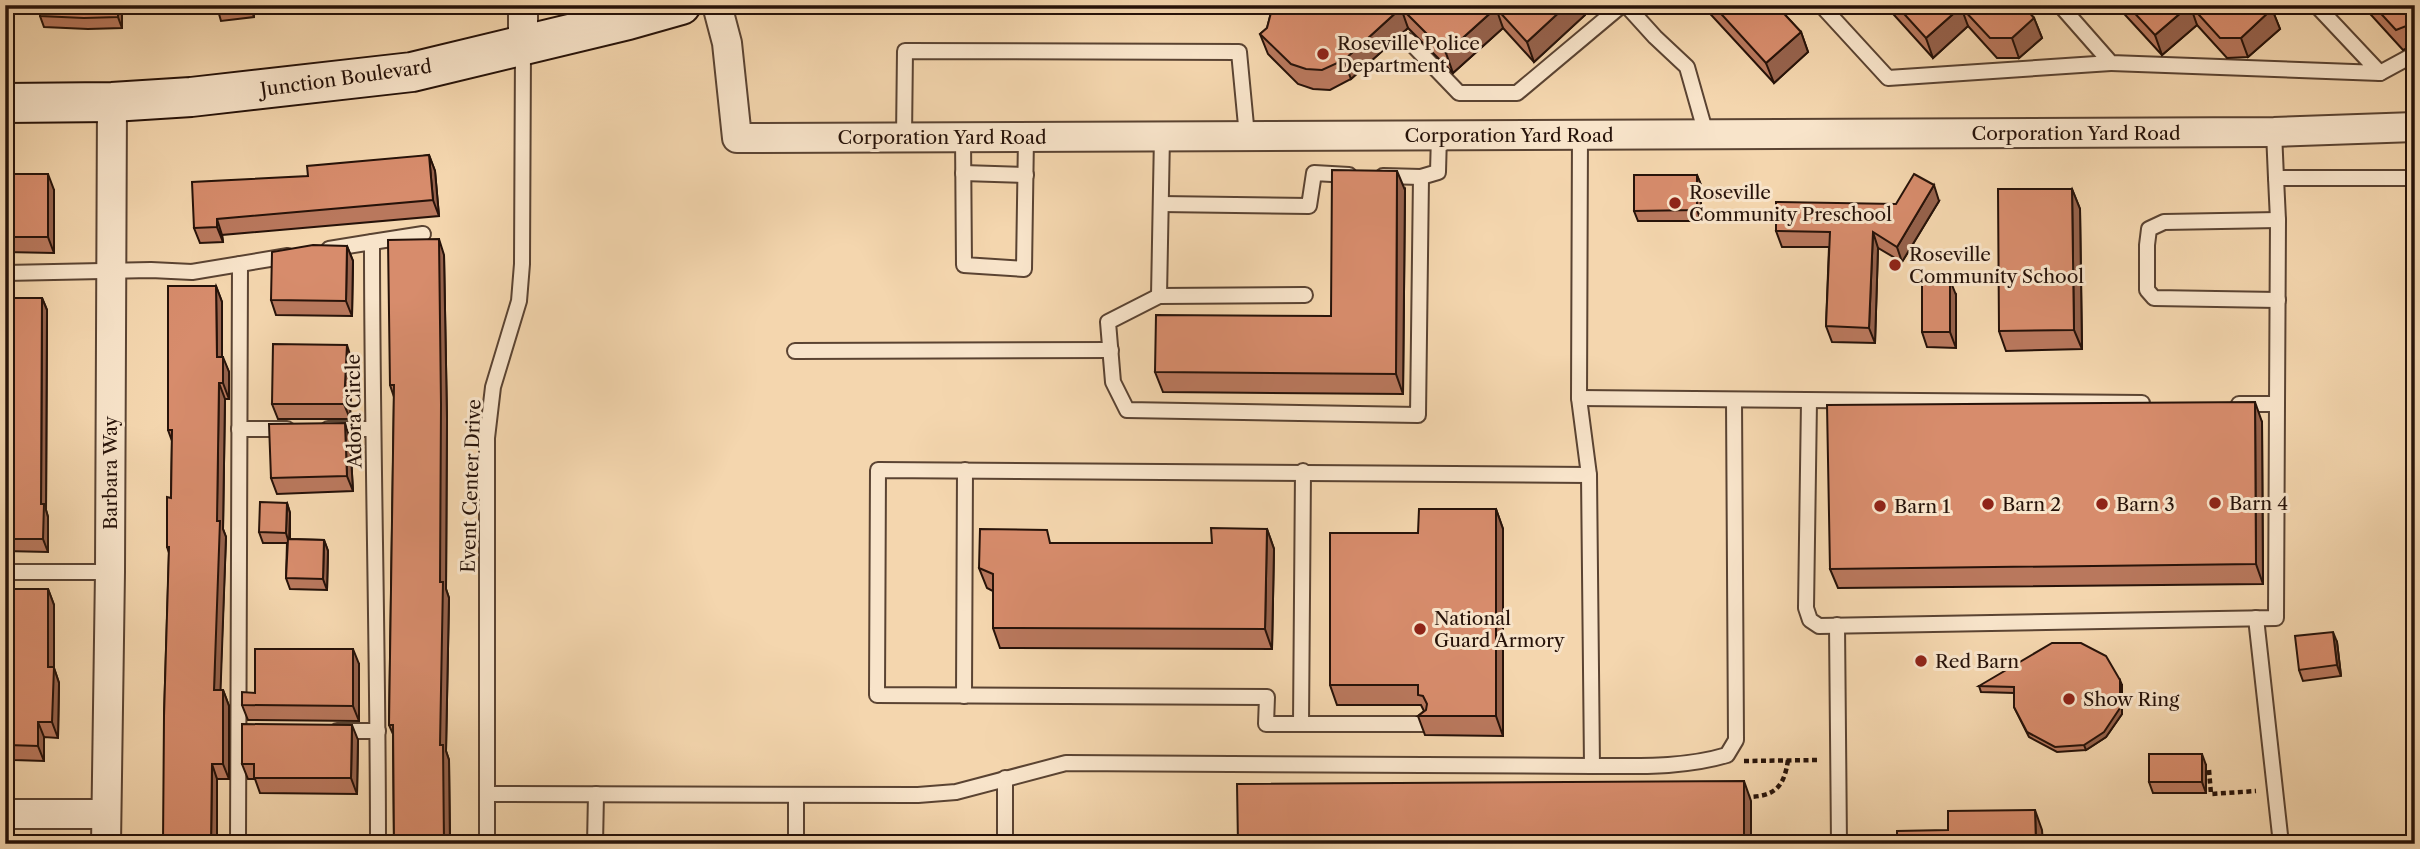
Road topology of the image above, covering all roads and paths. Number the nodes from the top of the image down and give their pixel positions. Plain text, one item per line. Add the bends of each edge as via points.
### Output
1 (523, 5) edge
2 (681, 5) edge
3 (716, 5) edge
4 (1624, 5) edge
5 (1821, 5) edge
6 (2060, 5) edge
7 (2316, 5) edge
8 (1409, 41) edge
9 (523, 45) junction
10 (2415, 54) edge
11 (2111, 63) junction
12 (2380, 73) junction
13 (111, 102) junction
14 (5, 103) edge
15 (2415, 127) edge
16 (2274, 132) junction
17 (1580, 134) junction
18 (1706, 134) junction
19 (1439, 135) junction
20 (1162, 136) junction
21 (1247, 136) junction
22 (904, 137) junction
23 (963, 137) junction
24 (1026, 137) junction
25 (964, 173) junction
26 (1026, 175) junction
27 (1421, 177) junction
28 (2276, 178) junction
29 (2415, 178) edge
30 (1161, 204) junction
31 (2278, 220) junction
32 (422, 234) dead end
33 (372, 242) junction
34 (240, 264) junction
35 (111, 272) junction
36 (5, 273) edge
37 (1305, 295) dead end
38 (1159, 296) junction
39 (2278, 300) junction
40 (1111, 350) junction
41 (794, 351) dead end
42 (1579, 398) junction
43 (1734, 400) junction
44 (1809, 401) junction
45 (2153, 403) edge
46 (2222, 404) edge
47 (2277, 404) junction
48 (239, 429) junction
49 (373, 429) junction
50 (965, 470) junction
51 (1303, 471) junction
52 (1589, 475) junction
53 (5, 572) edge
54 (110, 572) junction
55 (2256, 618) junction
56 (1837, 625) junction
57 (964, 696) junction
58 (1301, 724) junction
59 (1425, 724) edge
60 (327, 730) edge
61 (378, 731) junction
62 (1709, 761) junction
63 (1788, 761) junction
64 (1838, 761) junction
65 (1592, 766) junction
66 (2209, 770) dead end
67 (1005, 778) junction
68 (2274, 789) junction
69 (596, 794) junction
70 (796, 795) junction
71 (1734, 797) edge
72 (487, 800) junction
73 (5, 814) edge
74 (106, 814) junction
75 (106, 844) edge
76 (238, 844) edge
77 (378, 844) edge
78 (487, 844) edge
79 (595, 844) edge
80 (796, 844) edge
81 (1005, 844) edge
82 (1839, 844) edge
83 (2281, 844) edge

1 - 9 street
2 - 9 main road, Junction Boulevard
3 - 22 street, Corporation Yard Road via 727,43 737,138
4 - 8 lane via 1517,93 1459,93
4 - 18 lane via 1687,67
5 - 11 lane via 1888,78
6 - 11 lane
7 - 12 lane
9 - 13 main road, Junction Boulevard via 412,72
9 - 72 lane, Event Center Drive via 519,302 493,387 487,438
10 - 12 lane
11 - 12 lane
13 - 14 main road, Junction Boulevard
13 - 35 street, Barbara Way
15 - 16 street, Corporation Yard Road
16 - 18 street, Corporation Yard Road
16 - 28 lane
17 - 18 street, Corporation Yard Road
17 - 19 street, Corporation Yard Road
17 - 42 lane
19 - 21 street, Corporation Yard Road
19 - 27 lane via 1438,172
20 - 21 street, Corporation Yard Road
20 - 24 street, Corporation Yard Road
20 - 30 lane
21 - 22 lane via 1239,52 905,51
22 - 23 street, Corporation Yard Road
23 - 24 street, Corporation Yard Road
23 - 25 lane
24 - 26 lane
25 - 26 lane
25 - 26 lane via 964,265 1024,269
27 - 30 lane via 1314,173 1309,206
27 - 40 lane via 1418,415 1127,410 1113,382
28 - 29 lane
28 - 31 lane
30 - 38 lane
31 - 39 lane
31 - 39 lane via 2164,222 2149,229 2147,245 2147,290 2154,298
32 - 33 lane
33 - 34 lane
33 - 49 lane, Adora Circle
34 - 35 lane via 192,272
34 - 48 lane
35 - 36 lane
35 - 54 street, Barbara Way
37 - 38 lane
38 - 40 lane via 1108,322
39 - 47 lane
40 - 41 lane
42 - 43 lane
42 - 52 lane
43 - 44 lane
43 - 62 lane via 1736,740 1727,755
44 - 45 lane
44 - 56 lane via 1806,608 1810,620 1819,626
46 - 47 lane
47 - 55 lane via 2276,618
48 - 49 lane
48 - 76 lane via 244,730
49 - 61 lane, Adora Circle
50 - 51 lane
50 - 57 lane
50 - 57 lane via 878,470 877,695
51 - 52 lane
51 - 58 lane
52 - 65 lane
53 - 54 lane
54 - 74 street, Barbara Way
55 - 56 lane
55 - 68 lane
56 - 64 lane
57 - 58 lane via 1267,697 1266,724
58 - 59 lane
60 - 61 lane
61 - 77 lane, Adora Circle
62 - 63 path
62 - 65 lane
63 - 64 path
63 - 71 path via 1782,784 1767,795
64 - 82 lane
65 - 67 lane via 1066,764
66 - 68 path via 2211,794
67 - 70 lane via 957,792
67 - 81 lane
68 - 83 lane
69 - 70 lane
69 - 72 lane
69 - 79 lane
70 - 80 lane
72 - 78 lane, Event Center Drive
73 - 74 street
74 - 75 street, Barbara Way

